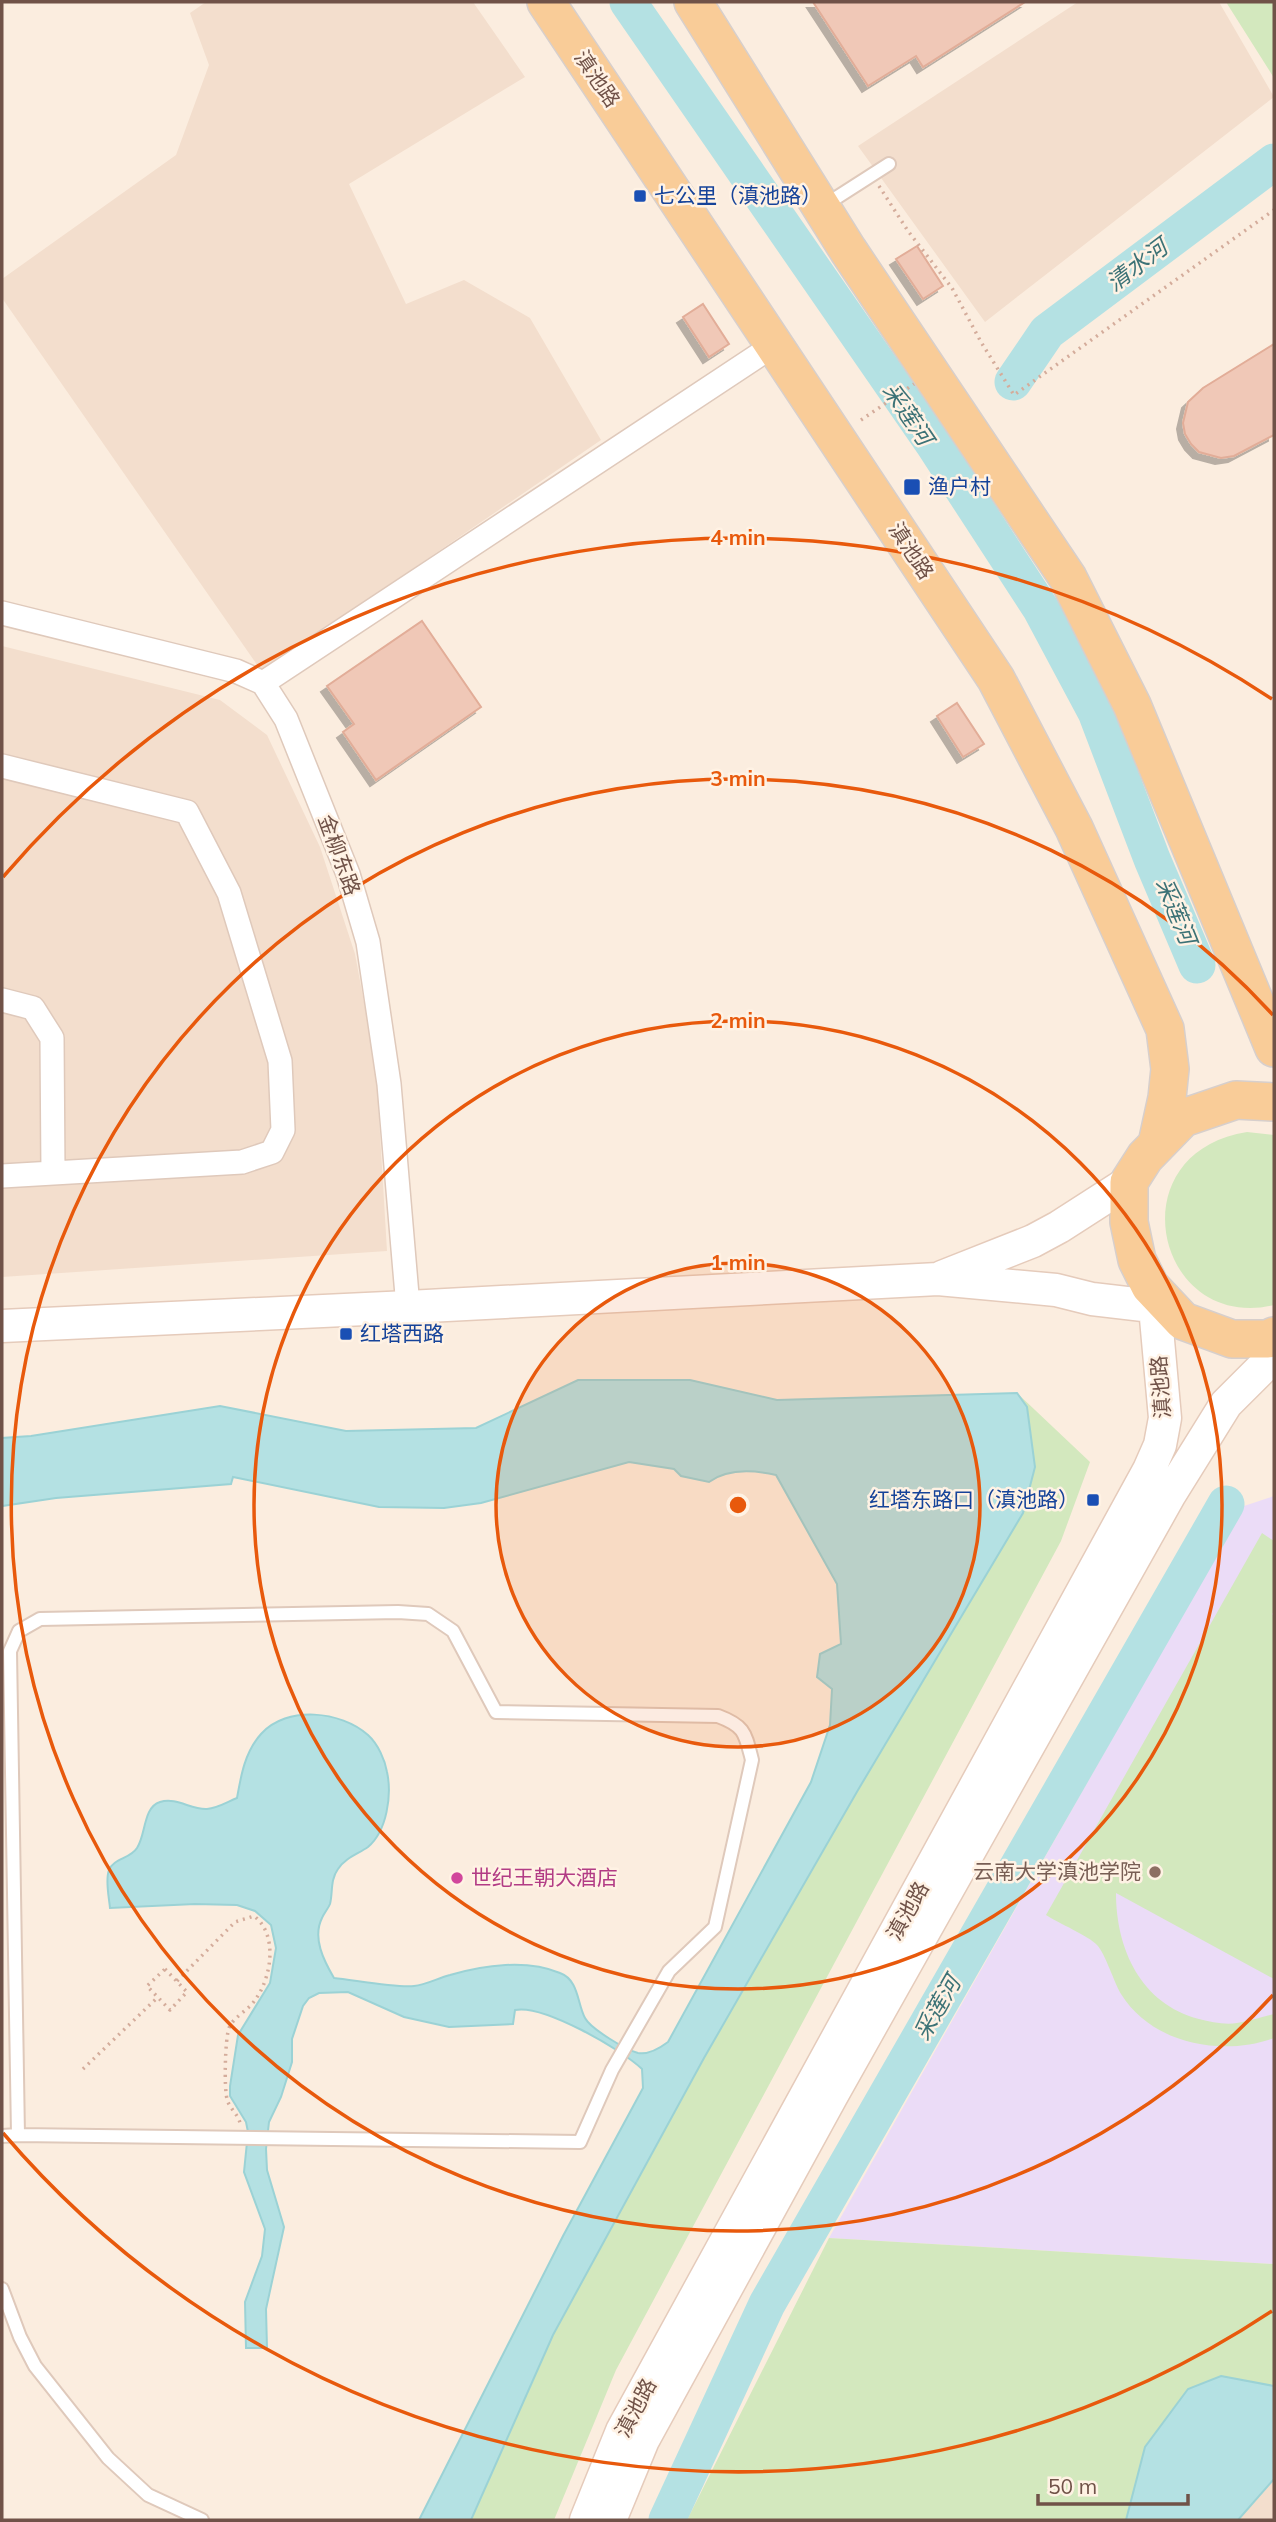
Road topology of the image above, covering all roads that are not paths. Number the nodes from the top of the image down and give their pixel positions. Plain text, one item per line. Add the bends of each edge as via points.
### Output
1 (546, 2) edge
2 (693, 2) edge
3 (889, 163) dead end
4 (821, 207) junction
5 (774, 345) junction
6 (2, 613) edge
7 (264, 683) junction
8 (2, 766) edge
9 (2, 1000) edge
10 (1274, 1048) edge
11 (1274, 1102) edge
12 (1157, 1144) junction
13 (53, 1173) junction
14 (2, 1176) edge
15 (1129, 1182) junction
16 (938, 1279) junction
17 (1092, 1299) junction
18 (1158, 1300) junction
19 (408, 1307) junction
20 (2, 1326) edge
21 (1274, 1336) edge
22 (1274, 1356) edge
23 (1160, 1367) junction
24 (18, 2135) junction
25 (2, 2136) edge
26 (2, 2289) edge
27 (202, 2520) edge
28 (586, 2520) edge
29 (610, 2520) edge

1 - 5 main road, 滇池路
2 - 4 main road
3 - 4 lane
4 - 10 main road via 1068,578 1132,705
5 - 7 street
5 - 12 main road, 滇池路 via 996,679 1074,828 1165,1029 1170,1069
6 - 7 street via 236,671
7 - 19 street, 金柳东路 via 286,719 348,874 368,942 389,1084
8 - 13 street via 187,812 229,893 280,1061 283,1130 272,1153 242,1161
9 - 13 street via 33,1008 52,1038
11 - 12 main road via 1236,1100 1183,1118
12 - 15 main road
13 - 14 street
15 - 16 main road via 1033,1241
15 - 18 main road via 1129,1222 1136,1260
16 - 17 main road via 1056,1290
16 - 19 main road
17 - 18 main road
17 - 23 main road via 1134,1326
18 - 21 main road via 1183,1321 1232,1339
18 - 23 main road, 滇池路
19 - 20 main road
22 - 29 main road, 滇池路 via 1226,1404 1170,1494 649,2428
23 - 28 main road, 滇池路 via 1165,1418 1149,1470 622,2431
24 - 24 lane via 580,2143 616,2062 669,1971 715,1927 752,1760 746,1737 737,1723 718,1716 496,1712 453,1631 428,1614 40,1619 19,1631 10,1651
24 - 25 lane
26 - 27 lane via 36,2366 108,2458 148,2496

